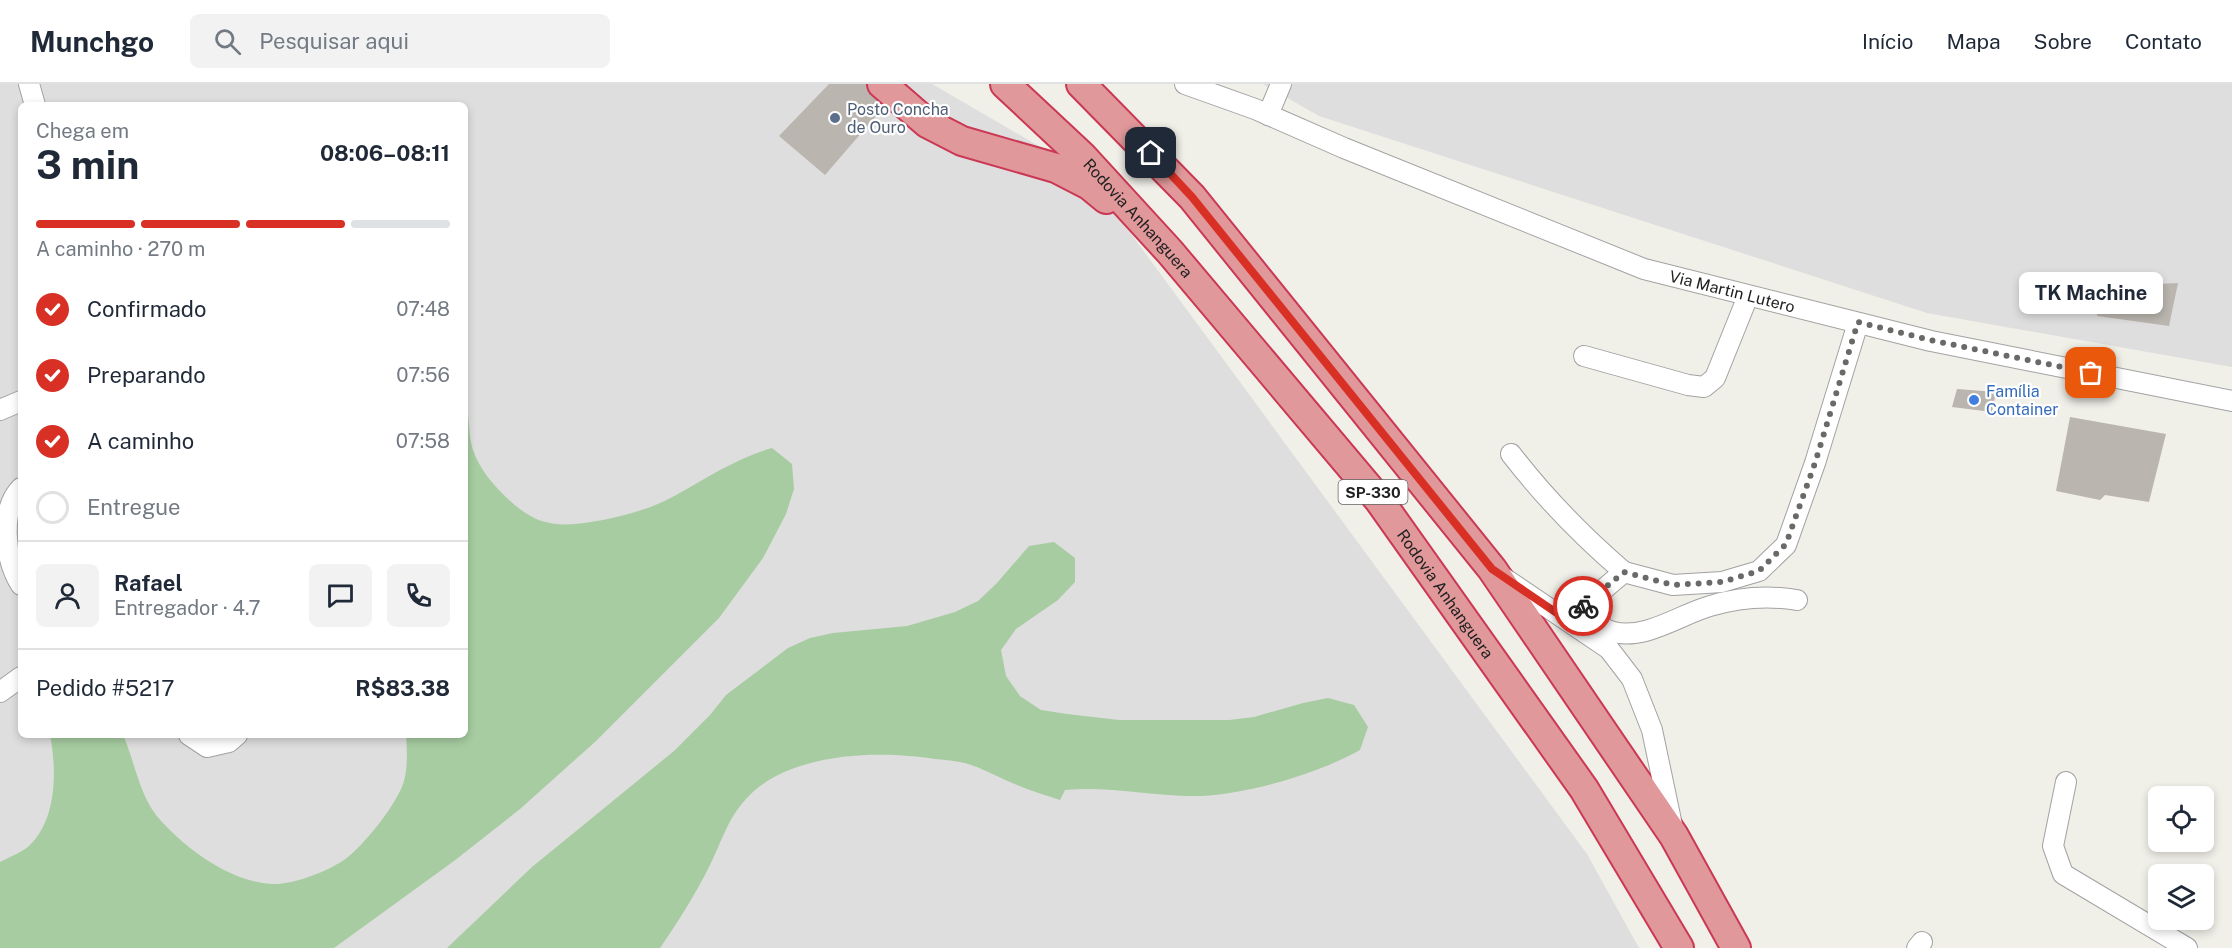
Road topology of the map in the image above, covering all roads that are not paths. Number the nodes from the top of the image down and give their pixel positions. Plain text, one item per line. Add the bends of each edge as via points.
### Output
1 (29, 84) edge
2 (882, 84) edge
3 (1005, 84) edge
4 (1081, 84) edge
5 (1185, 84) edge
6 (1221, 84) edge
7 (1281, 84) edge
8 (33, 102) edge
9 (1262, 112) junction
10 (1170, 252) junction
11 (1748, 296) junction
12 (1858, 322) junction
13 (1584, 356) dead end
14 (2232, 401) edge
15 (18, 402) edge
16 (0, 411) edge
17 (1511, 454) dead end
18 (18, 492) edge
19 (1492, 569) junction
20 (1624, 572) junction
21 (18, 580) edge
22 (1797, 600) dead end
23 (1572, 616) junction
24 (18, 679) edge
25 (0, 692) edge
26 (194, 738) edge
27 (234, 738) edge
28 (2066, 782) dead end
29 (1674, 836) junction
30 (1679, 948) edge
31 (1736, 948) edge
32 (2187, 948) edge

1 - 8 street
2 - 10 highway via 927,123 962,141 1056,168 1089,185
3 - 10 highway, Rodovia Anhanguera / SP-330 via 1083,157
4 - 19 highway, SP-330 via 1192,197
5 - 9 street, Via Martin Lutero
6 - 9 street, Via Martin Lutero
7 - 9 street
9 - 11 street, Via Martin Lutero via 1644,269
10 - 30 highway, Rodovia Anhanguera / SP-330 via 1379,500 1584,789
11 - 12 street, Via Martin Lutero
11 - 13 street via 1715,378 1704,387
12 - 14 street, Via Martin Lutero
12 - 20 street via 1786,544 1759,571 1722,582 1673,585
15 - 16 street
17 - 20 street via 1584,537
18 - 21 street via 6,506 2,534
19 - 23 street
19 - 29 highway, SP-330
20 - 23 street
22 - 23 street via 1769,596 1740,599 1710,606 1642,633 1612,632
23 - 29 street via 1609,649 1632,679 1652,730
24 - 25 street
26 - 27 street via 207,747
28 - 32 street via 2053,846 2063,874
29 - 31 highway, SP-330

